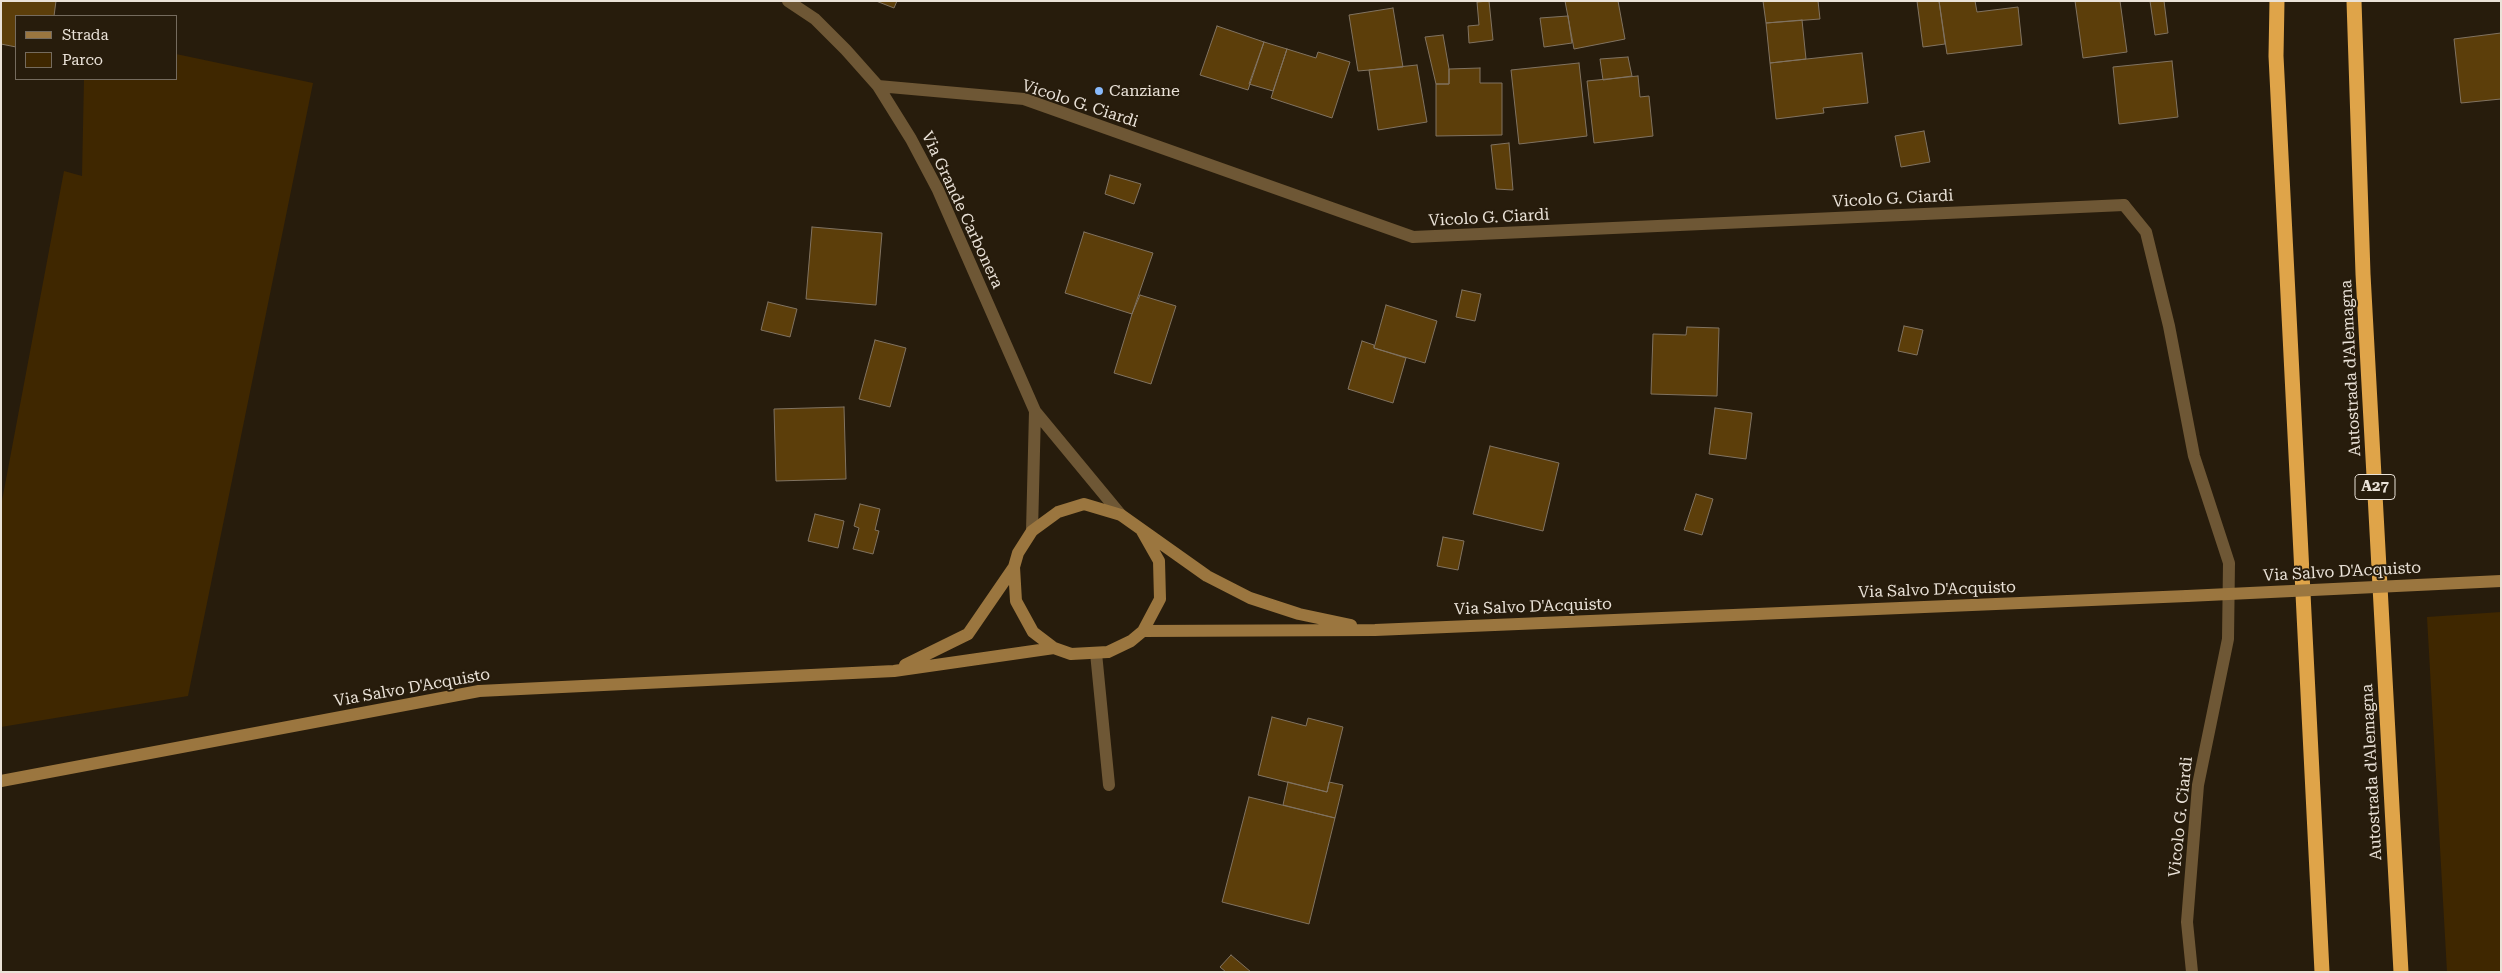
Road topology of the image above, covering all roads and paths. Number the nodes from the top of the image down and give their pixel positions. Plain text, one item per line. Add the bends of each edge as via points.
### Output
1 (788, 1) edge
2 (2276, 1) edge
3 (2354, 1) edge
4 (878, 86) junction
5 (1035, 411) junction
6 (1121, 515) junction
7 (1032, 531) junction
8 (1142, 531) junction
9 (1014, 568) junction
10 (2501, 581) edge
11 (1375, 630) junction
12 (1142, 631) junction
13 (1054, 648) junction
14 (1096, 653) junction
15 (894, 671) junction
16 (1, 781) edge
17 (1109, 785) dead end
18 (2192, 972) edge
19 (2322, 972) edge
20 (2401, 972) edge

1 - 4 street, Via Grande Carbonera via 815,19
2 - 19 highway via 2276,56
3 - 20 highway, Autostrada d'Alemagna / A27 via 2364,274
4 - 5 street, Via Grande Carbonera via 938,190
4 - 18 street, Vicolo G. Ciardi via 1024,100 1413,237 2124,204 2146,232 2169,326 2194,456 2229,563 2228,639 2198,785 2187,922
5 - 6 street, Via Grande Carbonera
5 - 7 street, Via Grande Carbonera
6 - 7 street, Via Salvo D'Acquisto via 1084,504 1058,512
6 - 8 street, Via Salvo D'Acquisto
7 - 9 street, Via Salvo D'Acquisto via 1018,553
8 - 11 street, Via Salvo D'Acquisto via 1207,576 1250,598 1299,614
8 - 12 street, Via Salvo D'Acquisto via 1159,561 1160,599
9 - 13 street, Via Salvo D'Acquisto via 1016,601 1033,632
9 - 15 street, Via Salvo D'Acquisto via 968,634
10 - 11 street, Via Salvo D'Acquisto, bridge
11 - 12 street, Via Salvo D'Acquisto
12 - 14 street, Via Salvo D'Acquisto via 1132,641 1108,652
13 - 14 street, Via Salvo D'Acquisto via 1071,654
13 - 15 street, Via Salvo D'Acquisto
14 - 17 street
15 - 16 street, Via Salvo D'Acquisto via 479,691

